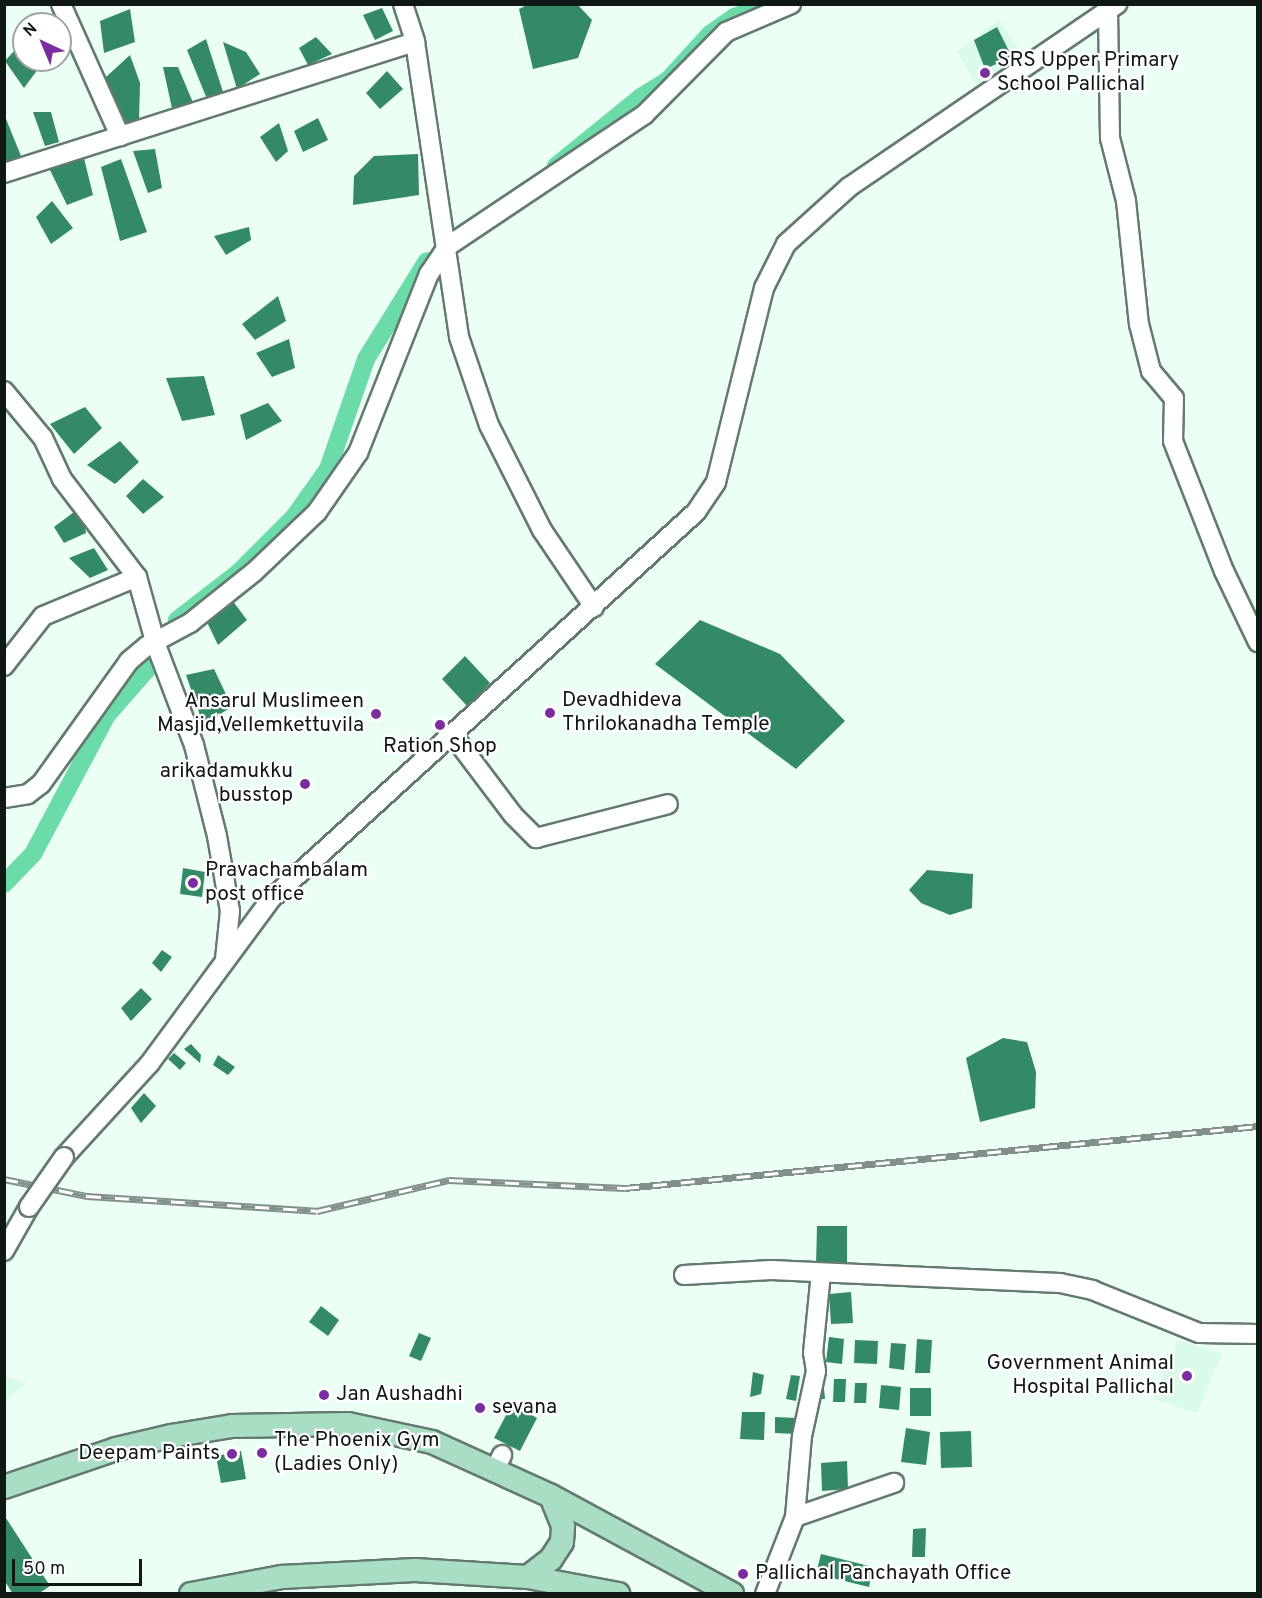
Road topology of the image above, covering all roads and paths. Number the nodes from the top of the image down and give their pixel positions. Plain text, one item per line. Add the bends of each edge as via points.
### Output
1 (61, 4) edge
2 (403, 4) edge
3 (791, 4) edge
4 (1113, 8) edge
5 (415, 42) junction
6 (120, 136) junction
7 (4, 173) edge
8 (448, 246) junction
9 (4, 391) edge
10 (137, 578) junction
11 (594, 607) junction
12 (1257, 642) edge
13 (156, 645) junction
14 (4, 666) edge
15 (452, 734) junction
16 (4, 798) edge
17 (668, 804) dead end
18 (225, 961) junction
19 (4, 1251) edge
20 (821, 1273) junction
21 (684, 1275) dead end
22 (1257, 1334) edge
23 (894, 1483) dead end
24 (4, 1487) edge
25 (551, 1496) junction
26 (795, 1517) junction
27 (528, 1577) junction
28 (191, 1593) edge
29 (618, 1593) edge
30 (732, 1593) edge
31 (765, 1593) edge

1 - 6 street
2 - 5 street
3 - 8 street via 726,33 644,115
4 - 11 street via 849,187 786,244 764,288 716,482 696,512
4 - 12 street via 1110,138 1126,201 1139,324 1151,371 1174,398 1173,441 1224,571
5 - 6 street
5 - 8 street
6 - 7 street
8 - 11 street via 450,294 459,337 489,425 542,530
8 - 13 street via 429,274 358,453 317,512 254,572 190,624
9 - 10 street via 44,438 62,479
10 - 13 street
10 - 14 street via 43,615
11 - 15 street
13 - 16 street via 147,646 123,667 120,678 102,697 41,784 28,794
13 - 18 street via 194,745 217,836 230,911
15 - 17 street via 513,815 536,838
15 - 18 street via 271,899
18 - 19 street, bridge via 150,1063 64,1157
20 - 21 street via 771,1270
20 - 22 street via 1060,1283 1092,1290 1199,1333
20 - 26 street via 813,1353 816,1371 802,1436
23 - 26 street
24 - 25 main road via 116,1449 232,1426 348,1424 432,1442 498,1463
25 - 27 main road via 562,1526 562,1542 551,1559
25 - 30 main road
26 - 31 street
27 - 28 main road via 415,1570 348,1571 282,1577
27 - 29 main road

